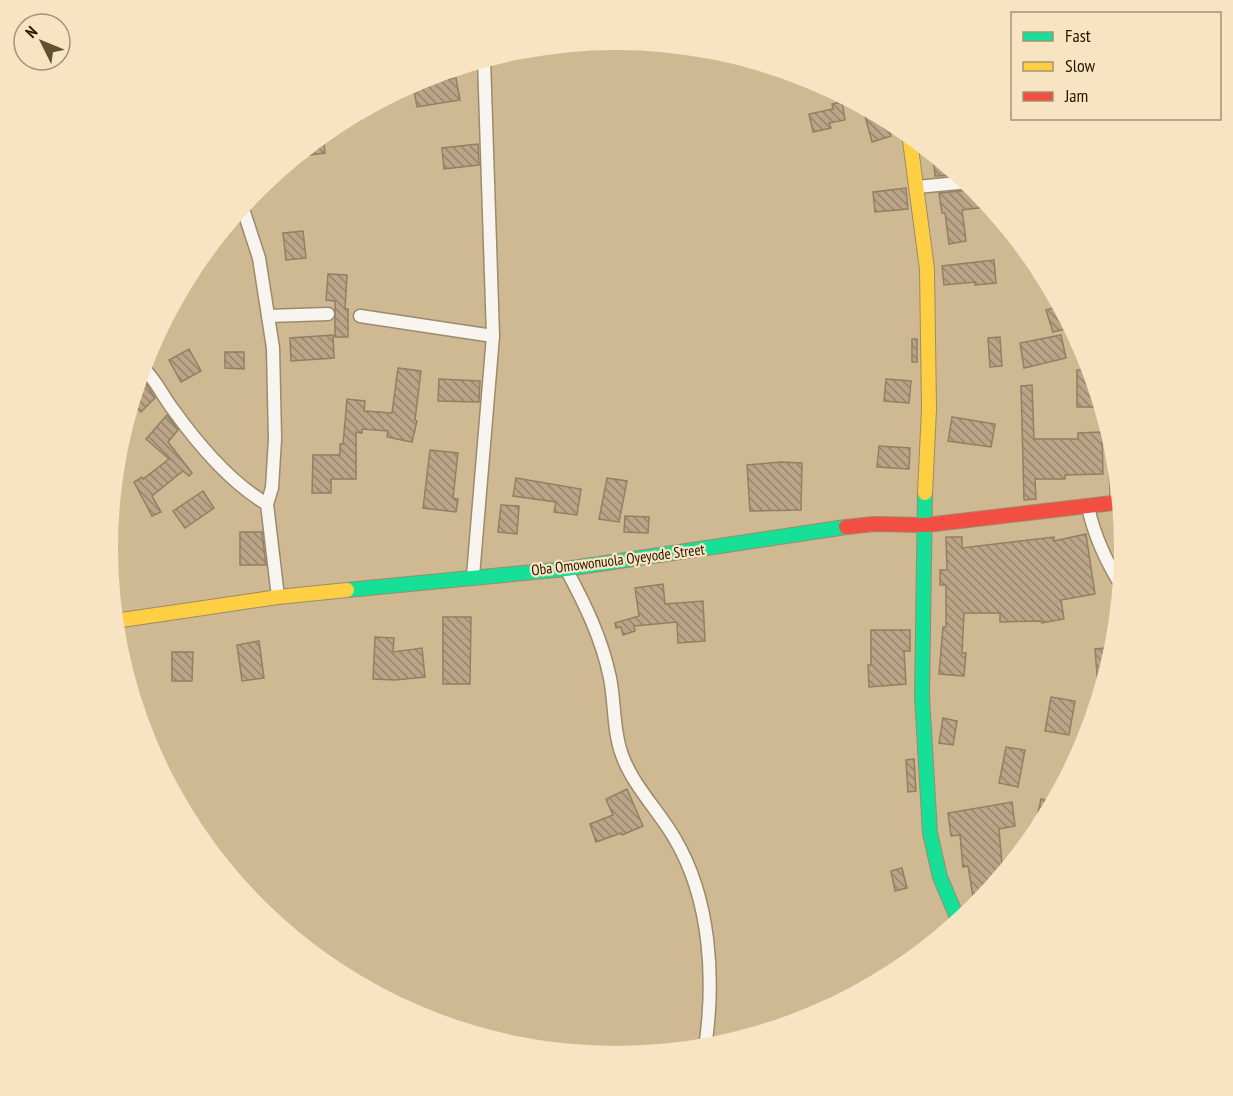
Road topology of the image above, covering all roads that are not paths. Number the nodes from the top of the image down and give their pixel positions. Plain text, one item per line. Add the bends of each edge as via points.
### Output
1 (484, 67) edge
2 (911, 147) edge
3 (956, 183) edge
4 (917, 187) junction
5 (245, 216) edge
6 (328, 314) dead end
7 (268, 316) junction
8 (360, 316) dead end
9 (493, 336) junction
10 (149, 376) edge
11 (1113, 503) edge
12 (267, 504) junction
13 (1088, 507) junction
14 (926, 525) junction
15 (566, 569) junction
16 (1114, 573) edge
17 (473, 576) junction
18 (279, 597) junction
19 (123, 620) edge
20 (955, 913) edge
21 (705, 1038) edge

1 - 9 street
2 - 4 street
3 - 4 street
4 - 14 street via 927,269
5 - 7 street via 257,249
6 - 7 street
7 - 12 street via 275,380 275,439 272,488
8 - 9 street
9 - 17 street
10 - 12 street via 188,431 254,497
11 - 13 street, Oba Omowonuola Oyeyode Street
12 - 18 street
13 - 14 street, Oba Omowonuola Oyeyode Street
13 - 16 street
14 - 15 street, Oba Omowonuola Oyeyode Street via 874,524
14 - 20 street via 922,696 930,833 940,877
15 - 17 street, Oba Omowonuola Oyeyode Street
15 - 21 street via 588,610 606,658 617,734 627,768 677,842 693,877 709,956
17 - 18 street, Oba Omowonuola Oyeyode Street
18 - 19 street, Oba Omowonuola Oyeyode Street

